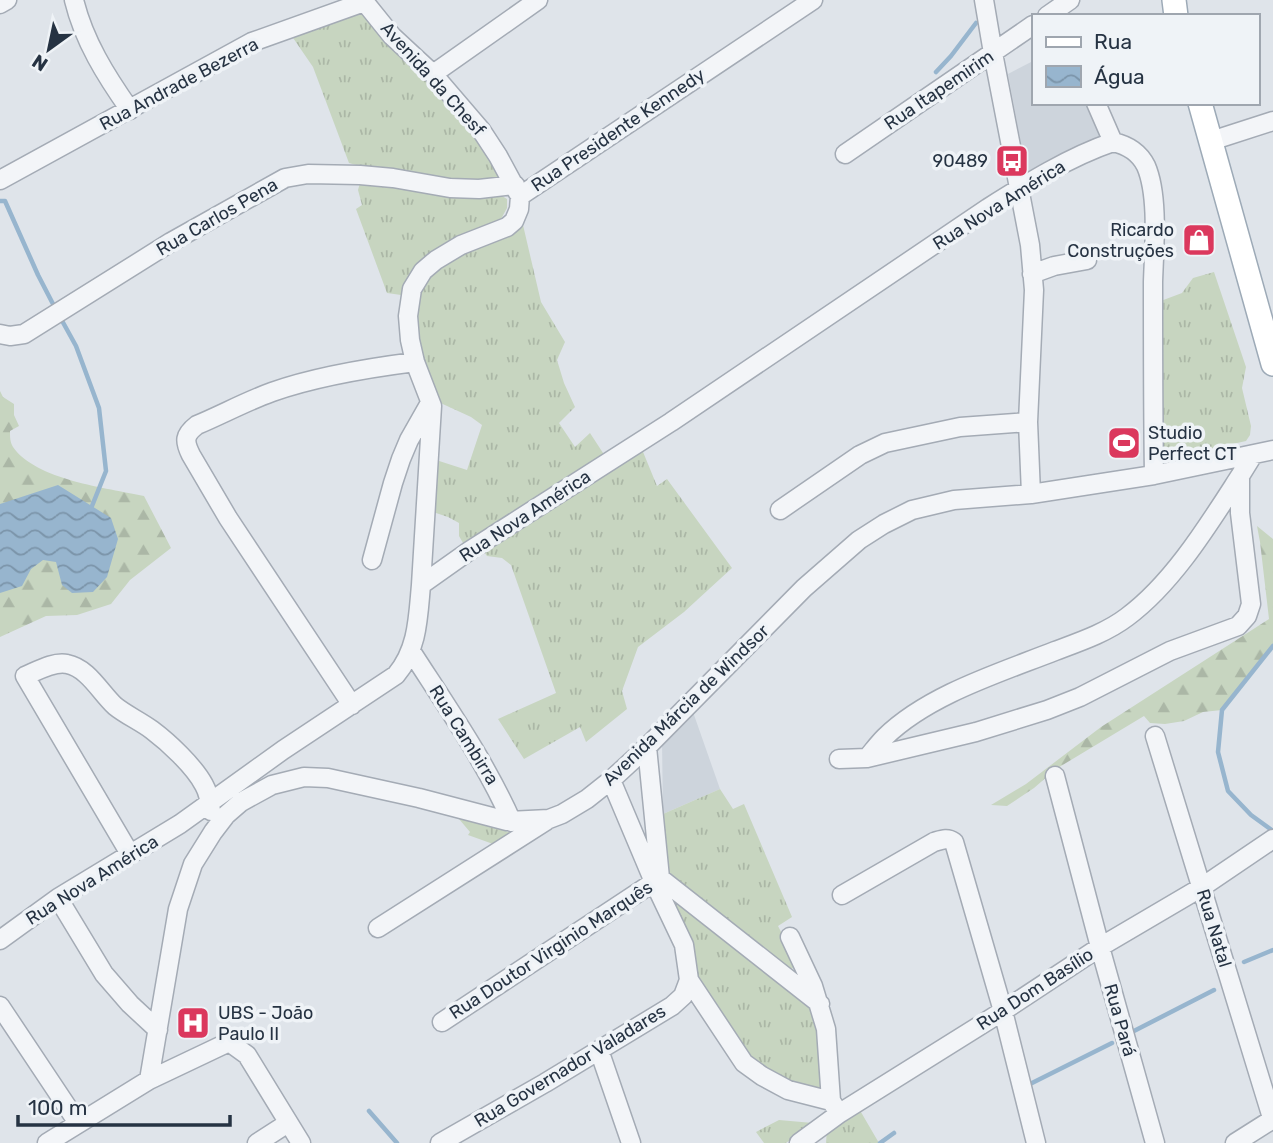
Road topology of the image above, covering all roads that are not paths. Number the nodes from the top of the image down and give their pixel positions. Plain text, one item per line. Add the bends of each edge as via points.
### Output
1 (7, 0) edge
2 (74, 0) edge
3 (538, 0) edge
4 (813, 0) edge
5 (984, 0) edge
6 (1070, 0) edge
7 (364, 1) edge
8 (0, 4) edge
9 (1050, 14) edge
10 (1032, 26) edge
11 (993, 53) junction
12 (433, 74) junction
13 (1097, 105) edge
14 (1201, 105) edge
15 (130, 110) junction
16 (1273, 121) edge
17 (1211, 141) junction
18 (1113, 142) junction
19 (845, 154) dead end
20 (0, 180) edge
21 (1019, 188) junction
22 (517, 191) junction
23 (1087, 260) dead end
24 (1032, 274) junction
25 (0, 334) edge
26 (415, 362) junction
27 (1273, 364) edge
28 (431, 401) junction
29 (1028, 422) junction
30 (1273, 450) edge
31 (1253, 455) junction
32 (1154, 475) junction
33 (1240, 477) junction
34 (1031, 494) junction
35 (780, 510) dead end
36 (372, 559) dead end
37 (421, 585) junction
38 (411, 651) junction
39 (352, 705) junction
40 (1155, 736) dead end
41 (647, 747) junction
42 (867, 758) junction
43 (839, 759) dead end
44 (1055, 776) dead end
45 (611, 780) junction
46 (210, 803) junction
47 (548, 819) junction
48 (512, 822) junction
49 (213, 832) junction
50 (1265, 844) edge
51 (130, 854) junction
52 (657, 880) junction
53 (1202, 887) junction
54 (842, 895) dead end
55 (58, 898) junction
56 (378, 928) dead end
57 (790, 937) dead end
58 (0, 940) edge
59 (1100, 947) junction
60 (689, 981) junction
61 (820, 1004) junction
62 (0, 1006) edge
63 (1003, 1011) junction
64 (442, 1022) dead end
65 (158, 1030) junction
66 (599, 1050) junction
67 (149, 1080) junction
68 (836, 1107) junction
69 (1273, 1120) edge
70 (78, 1123) junction
71 (288, 1123) junction
72 (825, 1123) junction
73 (47, 1143) edge
74 (257, 1143) edge
75 (301, 1143) edge
76 (440, 1143) edge
77 (631, 1143) edge
78 (799, 1143) edge
79 (821, 1143) edge
80 (1037, 1143) edge
81 (1154, 1143) edge
82 (1235, 1143) edge

1 - 8 street
2 - 15 street via 88,43
3 - 12 street
4 - 22 street, Rua Presidente Kennedy
5 - 11 street
6 - 9 street
7 - 12 street, Avenida da Chesf via 392,36
7 - 15 street, Rua Andrade Bezerra via 252,43
10 - 11 street, Rua Itapemirim
11 - 19 street, Rua Itapemirim
11 - 21 street
12 - 22 street, Avenida da Chesf via 481,130
13 - 18 street
14 - 17 main road
15 - 20 street, Rua Andrade Bezerra
16 - 17 street
17 - 27 main road
18 - 21 street, Rua Nova América
18 - 32 street via 1139,156 1151,181
21 - 24 street
21 - 37 street, Rua Nova América
22 - 25 street, Rua Carlos Pena via 450,188 360,175 285,178 171,242 24,334
22 - 26 street, Rua Presidente Kennedy via 519,209 514,221 436,260 412,289 408,316
23 - 24 street
24 - 29 street
26 - 28 street, Rua Presidente Kennedy
26 - 39 street via 325,377 268,393 197,425 186,440 228,518
28 - 36 street via 401,459
28 - 37 street, Rua Presidente Kennedy
29 - 34 street
29 - 35 street via 960,427 885,443
30 - 31 street, Avenida Márcia de Windsor
31 - 32 street, Avenida Márcia de Windsor
31 - 33 street
32 - 34 street, Avenida Márcia de Windsor
33 - 42 street via 1203,533 1127,617 947,696 901,723
33 - 42 street via 1251,604 1238,626 1170,651 1047,710
34 - 41 street, Avenida Márcia de Windsor via 954,500 912,510 859,540 804,588
37 - 38 street, Rua Nova América
38 - 39 street, Rua Nova América via 396,675
38 - 48 street, Rua Cambirra via 481,759
39 - 46 street, Rua Nova América
40 - 53 street, Rua Natal
41 - 45 street, Avenida Márcia de Windsor
41 - 52 street
42 - 43 street
44 - 59 street, Rua Pará
45 - 47 street, Avenida Márcia de Windsor via 580,804
45 - 52 street
46 - 49 street
46 - 51 street, Rua Nova América
46 - 51 street via 204,784 180,756 83,673 65,663 25,676
47 - 48 street, Avenida Márcia de Windsor
47 - 56 street
48 - 49 street, Avenida Márcia de Windsor via 341,779 304,777 272,785 241,802
49 - 65 street, Avenida Márcia de Windsor via 193,864 178,909
50 - 53 street, Rua Dom Basílio
51 - 55 street, Rua Nova América
52 - 60 street via 684,945
52 - 61 street
52 - 64 street, Rua Doutor Virginio Marquês
53 - 59 street, Rua Dom Basílio
53 - 69 street, Rua Natal
54 - 63 street via 934,842 950,839 957,848
55 - 58 street, Rua Nova América
55 - 65 street via 104,974
57 - 61 street
59 - 63 street, Rua Dom Basílio
59 - 81 street, Rua Pará
60 - 66 street, Rua Governador Valadares via 672,1006
60 - 68 street via 744,1063 788,1090
61 - 68 street
62 - 70 street
63 - 68 street, Rua Dom Basílio
63 - 80 street
65 - 67 street, Avenida Márcia de Windsor
66 - 76 street, Rua Governador Valadares
66 - 77 street
67 - 70 street
67 - 71 street via 229,1042 247,1055
68 - 72 street, Rua Dom Basílio
69 - 82 street
70 - 73 street
71 - 74 street
71 - 75 street
72 - 78 street, Rua Dom Basílio
72 - 79 street

